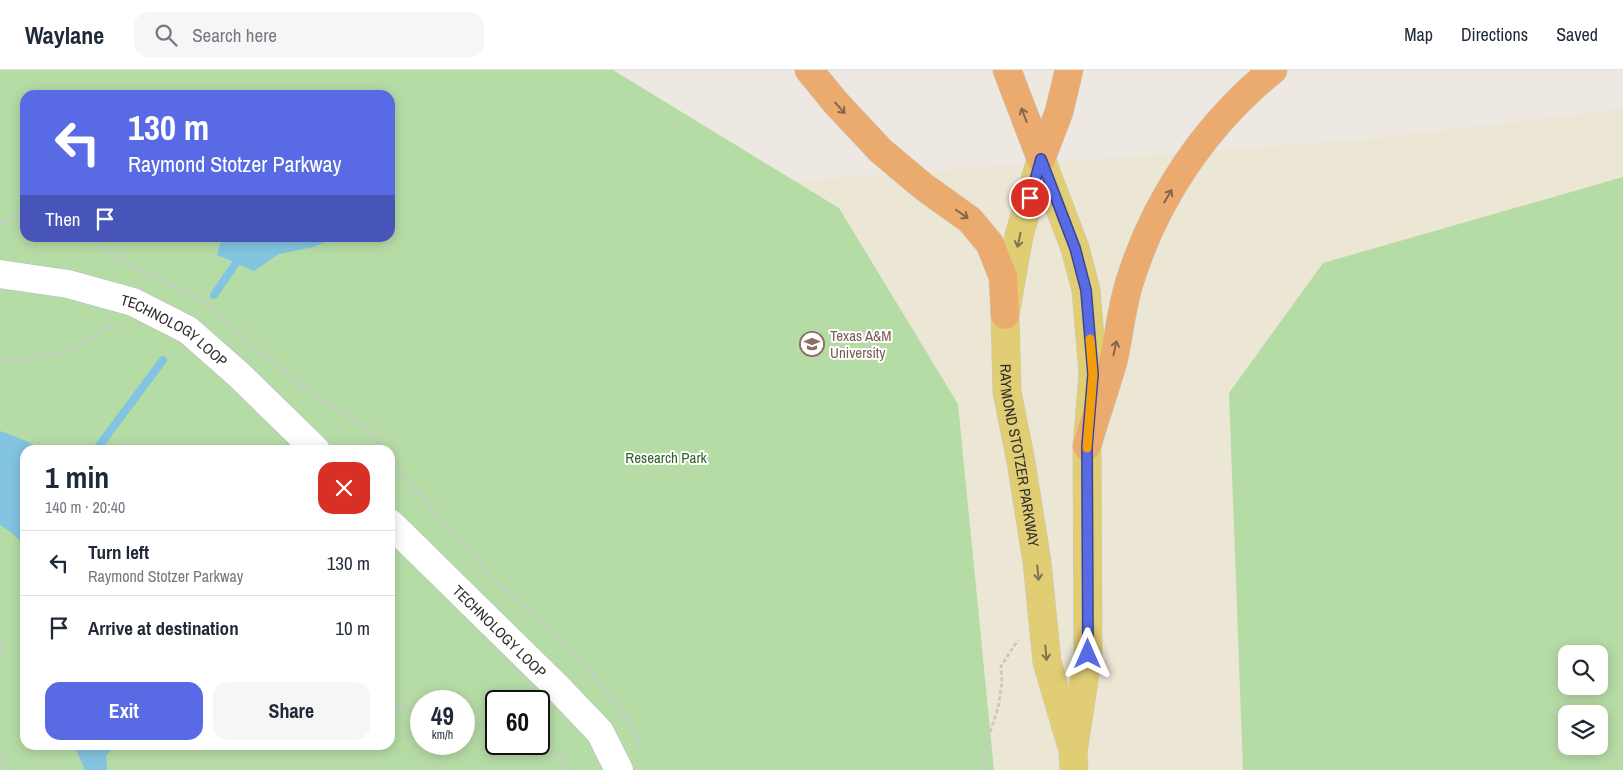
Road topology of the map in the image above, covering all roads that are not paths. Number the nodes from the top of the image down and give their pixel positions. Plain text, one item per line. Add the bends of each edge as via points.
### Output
1 (809, 70) edge
2 (1007, 70) edge
3 (1069, 70) edge
4 (1273, 70) edge
5 (1041, 159) junction
6 (0, 274) edge
7 (1005, 315) junction
8 (311, 445) edge
9 (1087, 446) junction
10 (395, 528) edge
11 (1074, 761) edge
12 (618, 770) edge

1 -> 7 highway via 881,151 970,220 990,244 1003,277
5 -> 2 highway, RAYMOND STOTZER PARKWAY
3 - 5 highway, RAYMOND STOTZER PARKWAY via 1059,112
9 -> 4 highway via 1112,363 1128,286 1159,210 1217,123
5 -> 7 main road, RAYMOND STOTZER PARKWAY via 1019,236
5 - 9 main road, RAYMOND STOTZER PARKWAY via 1075,248 1086,290 1093,374
6 - 8 street, TECHNOLOGY LOOP via 68,284 133,302 188,330
7 -> 11 main road, RAYMOND STOTZER PARKWAY via 1007,392 1037,562 1047,662
9 - 11 main road, RAYMOND STOTZER PARKWAY via 1088,654
10 - 12 street, TECHNOLOGY LOOP via 600,732

